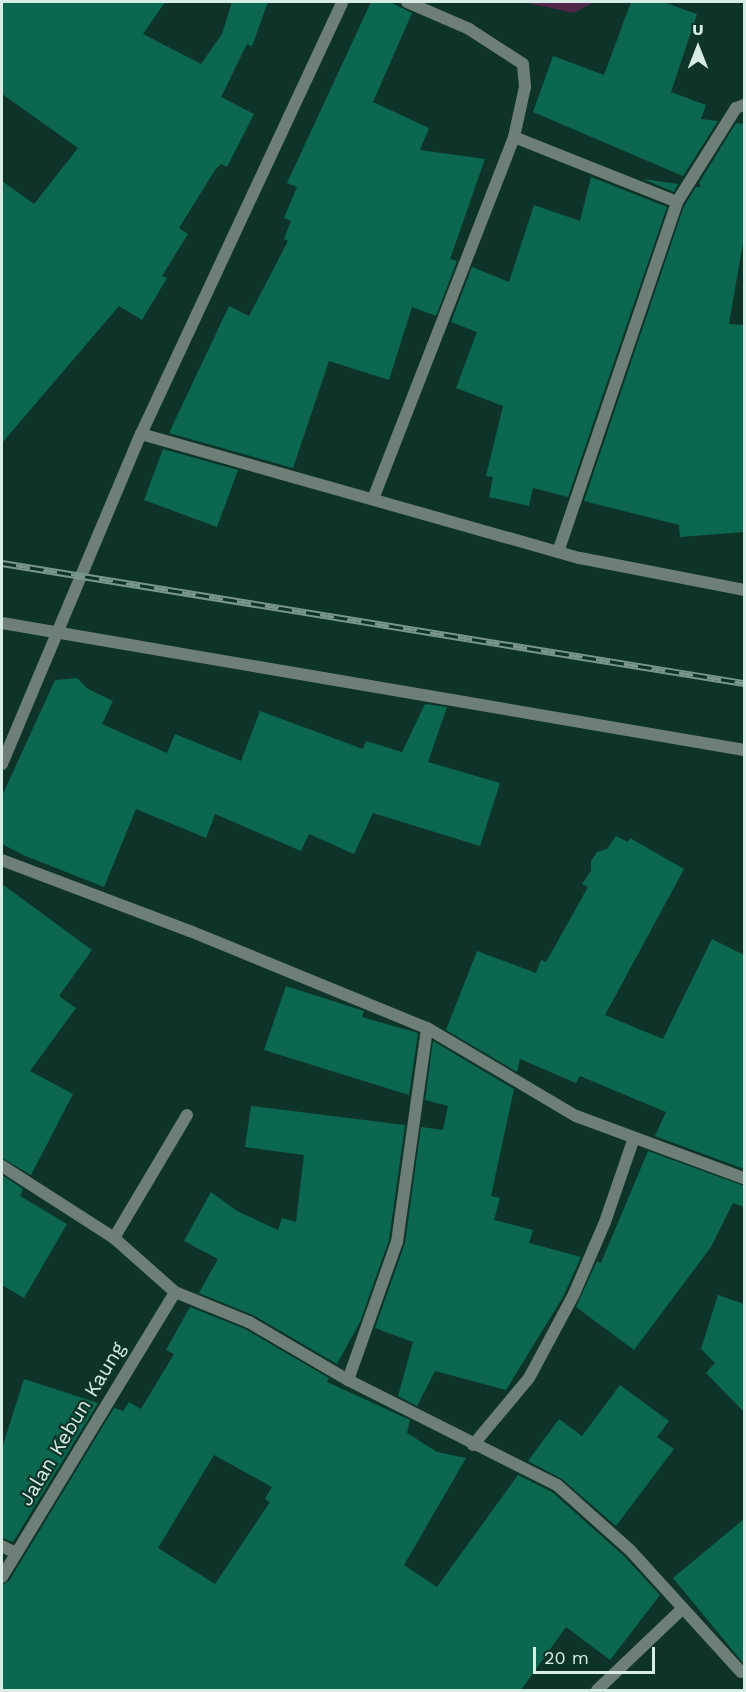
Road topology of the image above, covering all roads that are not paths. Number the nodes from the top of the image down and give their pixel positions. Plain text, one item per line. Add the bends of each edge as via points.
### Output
1 (342, 2) edge
2 (407, 2) edge
3 (744, 105) edge
4 (514, 137) junction
5 (677, 202) junction
6 (141, 434) junction
7 (373, 500) junction
8 (558, 552) junction
9 (744, 590) edge
10 (2, 623) edge
11 (56, 632) junction
12 (744, 750) edge
13 (2, 764) edge
14 (2, 860) edge
15 (427, 1028) junction
16 (187, 1115) dead end
17 (634, 1138) junction
18 (2, 1166) edge
19 (744, 1178) edge
20 (114, 1238) junction
21 (175, 1292) junction
22 (348, 1380) junction
23 (473, 1445) junction
24 (2, 1546) edge
25 (16, 1552) junction
26 (2, 1576) edge
27 (681, 1610) junction
28 (741, 1672) dead end
29 (597, 1690) edge

1 - 6 street
2 - 4 street via 469,29 523,64 525,87
3 - 5 street via 736,108
4 - 5 street
4 - 7 street
5 - 8 street
6 - 7 street
6 - 11 street
7 - 8 street
8 - 9 street
10 - 11 street
11 - 12 street
11 - 13 street
14 - 15 street
15 - 17 street via 576,1116
15 - 22 street via 398,1242
16 - 20 street
17 - 19 street
17 - 23 street via 605,1222 574,1294 529,1378
18 - 20 street
20 - 21 street
21 - 22 street via 249,1322
21 - 25 street, Jalan Kebun Kaung
22 - 23 street
23 - 27 street via 557,1485 630,1550
24 - 25 street
25 - 26 street, Jalan Kebun Kaung
27 - 28 street
27 - 29 street

